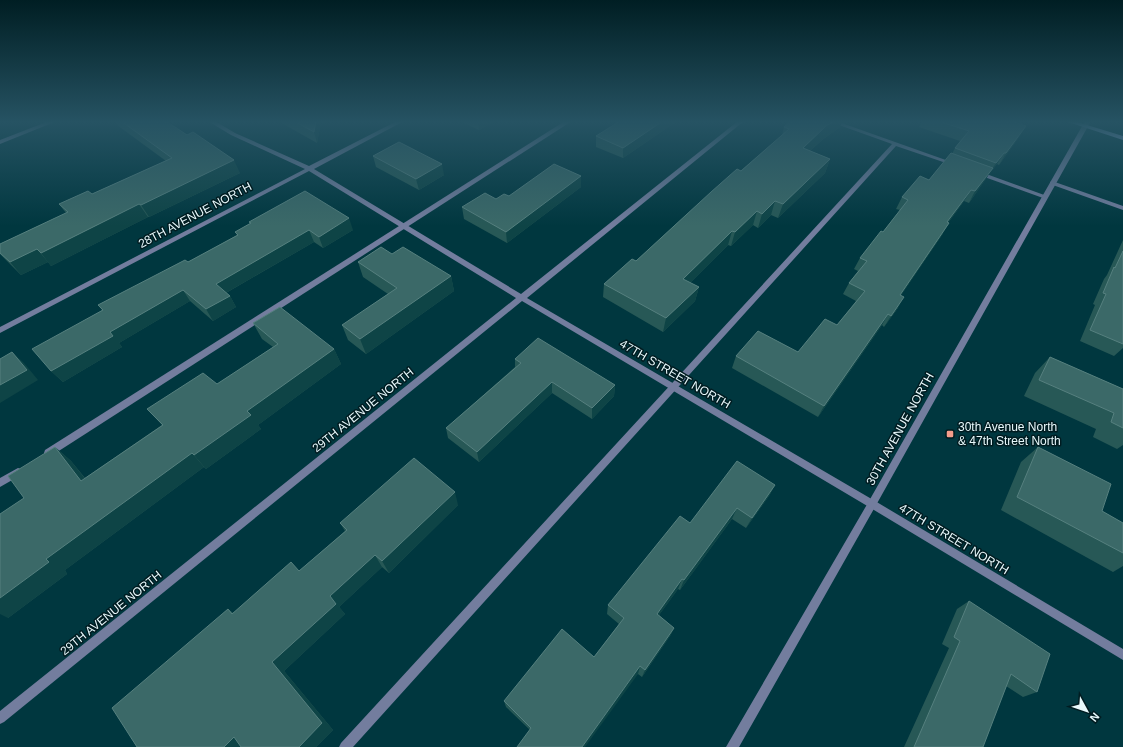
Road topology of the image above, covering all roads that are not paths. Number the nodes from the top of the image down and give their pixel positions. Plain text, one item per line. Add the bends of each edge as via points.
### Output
1 (281, 156) edge
2 (332, 156) edge
3 (514, 156) edge
4 (698, 156) edge
5 (883, 156) edge
6 (929, 156) edge
7 (1068, 156) edge
8 (962, 167) edge
9 (308, 168) junction
10 (970, 170) edge
11 (1052, 183) junction
12 (1045, 196) junction
13 (1123, 208) edge
14 (403, 226) junction
15 (522, 298) junction
16 (0, 330) edge
17 (673, 387) junction
18 (40, 458) edge
19 (27, 466) edge
20 (0, 484) edge
21 (872, 504) junction
22 (1123, 655) edge
23 (0, 718) edge
24 (345, 747) edge
25 (732, 747) edge

1 - 9 street, 47TH STREET NORTH
2 - 9 street, 28TH AVENUE NORTH
3 - 14 street
4 - 15 street, 29TH AVENUE NORTH
5 - 17 street
6 - 8 street
7 - 11 street, 30TH AVENUE NORTH
9 - 14 street, 47TH STREET NORTH
9 - 16 street, 28TH AVENUE NORTH
10 - 12 street
11 - 12 street, 30TH AVENUE NORTH
11 - 13 street
12 - 21 street, 30TH AVENUE NORTH
14 - 15 street, 47TH STREET NORTH
14 - 18 street
15 - 17 street, 47TH STREET NORTH
15 - 23 street, 29TH AVENUE NORTH
17 - 21 street, 47TH STREET NORTH
17 - 24 street
19 - 20 street
21 - 22 street, 47TH STREET NORTH
21 - 25 street, 30TH AVENUE NORTH

